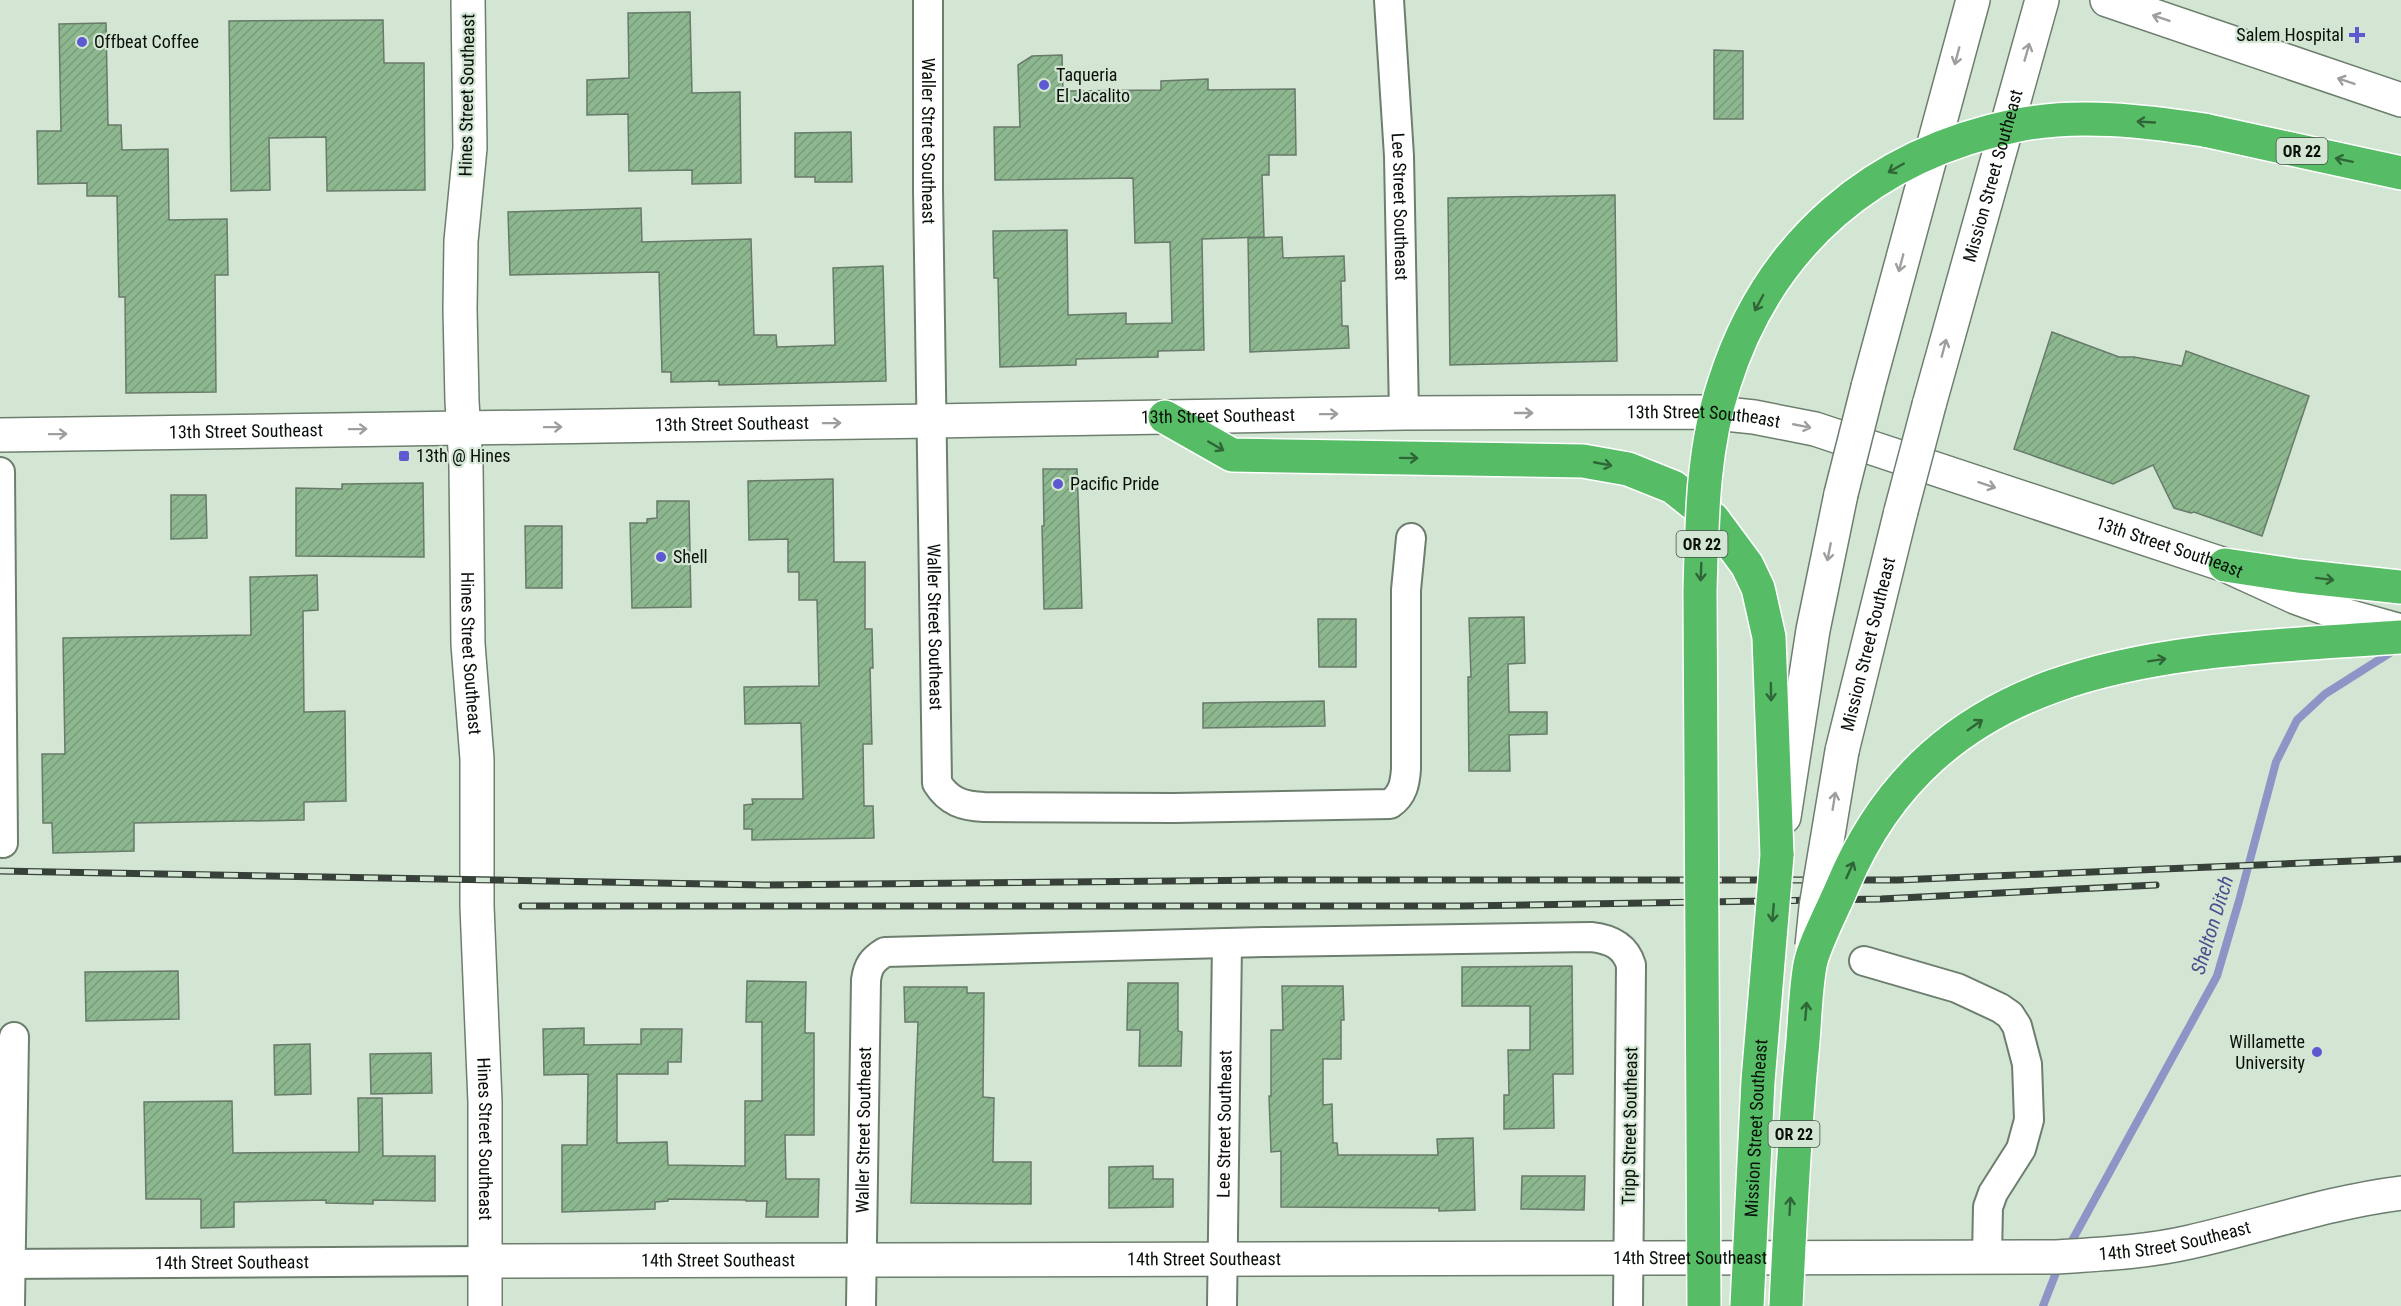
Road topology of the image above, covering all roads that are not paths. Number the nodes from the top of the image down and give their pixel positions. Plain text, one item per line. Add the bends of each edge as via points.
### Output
1 (468, 0) edge
2 (928, 0) edge
3 (1389, 0) edge
4 (1973, 0) edge
5 (2042, 0) edge
6 (2107, 0) edge
7 (2401, 99) edge
8 (2401, 173) edge
9 (1404, 413) junction
10 (1165, 417) junction
11 (933, 421) junction
12 (463, 428) junction
13 (0, 435) edge
14 (0, 472) edge
15 (1411, 538) dead end
16 (2225, 565) junction
17 (2388, 586) edge
18 (2401, 631) edge
19 (2401, 637) edge
20 (1784, 748) junction
21 (3, 843) dead end
22 (1227, 944) junction
23 (1864, 961) dead end
24 (1810, 963) junction
25 (14, 1037) dead end
26 (2401, 1193) edge
27 (1995, 1256) junction
28 (1628, 1258) junction
29 (1223, 1260) junction
30 (486, 1261) junction
31 (862, 1261) junction
32 (6, 1264) edge
33 (10, 1306) edge
34 (485, 1306) edge
35 (861, 1306) edge
36 (1222, 1306) edge
37 (1628, 1306) edge
38 (1704, 1306) edge
39 (1747, 1306) edge
40 (1786, 1306) edge

1 - 12 main road, Hines Street Southeast via 470,148 460,292
2 - 11 street, Waller Street Southeast
3 - 9 street, Lee Street Southeast via 1399,156
4 -> 20 main road, bridge via 1868,387
24 -> 5 main road, Mission Street Southeast, bridge via 1842,752 1929,405
7 -> 6 main road
8 -> 38 highway, OR 22, bridge via 2161,123 2073,120 2020,125 1911,159 1870,183 1833,212 1770,282 1743,333 1723,385 1708,447 1703,492 1700,603
10 -> 9 main road, 13th Street Southeast
9 -> 16 main road, 13th Street Southeast via 1706,412 1754,417 1815,429
10 - 11 main road, 13th Street Southeast
10 -> 20 highway, Mission Street Southeast via 1232,455 1583,461 1628,469 1673,487 1713,519 1758,588
12 -> 11 main road, 13th Street Southeast
11 - 15 street, Waller Street Southeast via 937,783 948,797 964,806 1390,804 1404,786 1406,769 1406,590
13 -> 12 main road, 13th Street Southeast
12 - 30 main road, Hines Street Southeast via 468,644 477,759
14 - 21 street
16 -> 17 highway
16 - 18 main road, 13th Street Southeast via 2295,597
24 -> 19 highway, OR 22, bridge via 1865,839 1891,800 1925,764 1993,712 2069,680 2158,659
20 -> 39 highway, Mission Street Southeast, bridge via 1758,1081
22 - 28 street, Tripp Street Southeast via 1591,937 1623,948 1632,974
22 - 29 street, Lee Street Southeast
22 - 31 street, Waller Street Southeast via 896,951 874,958 866,980
23 - 27 street via 1957,988 2000,1008 2017,1026 2027,1065 2029,1119 2021,1149 1988,1207
40 -> 24 highway, Mission Street Southeast / OR 22, bridge via 1793,1146
25 - 32 street
26 - 27 main road, 14th Street Southeast via 2350,1200 2189,1242 2114,1253
27 - 28 main road, 14th Street Southeast
28 - 29 main road, 14th Street Southeast
28 - 37 street, Tripp Street Southeast
29 - 31 main road, 14th Street Southeast
29 - 36 street, Lee Street Southeast
30 - 31 main road, 14th Street Southeast
30 - 32 street, 14th Street Southeast
30 - 34 main road, Hines Street Southeast
31 - 35 street, Waller Street Southeast
32 - 33 street

